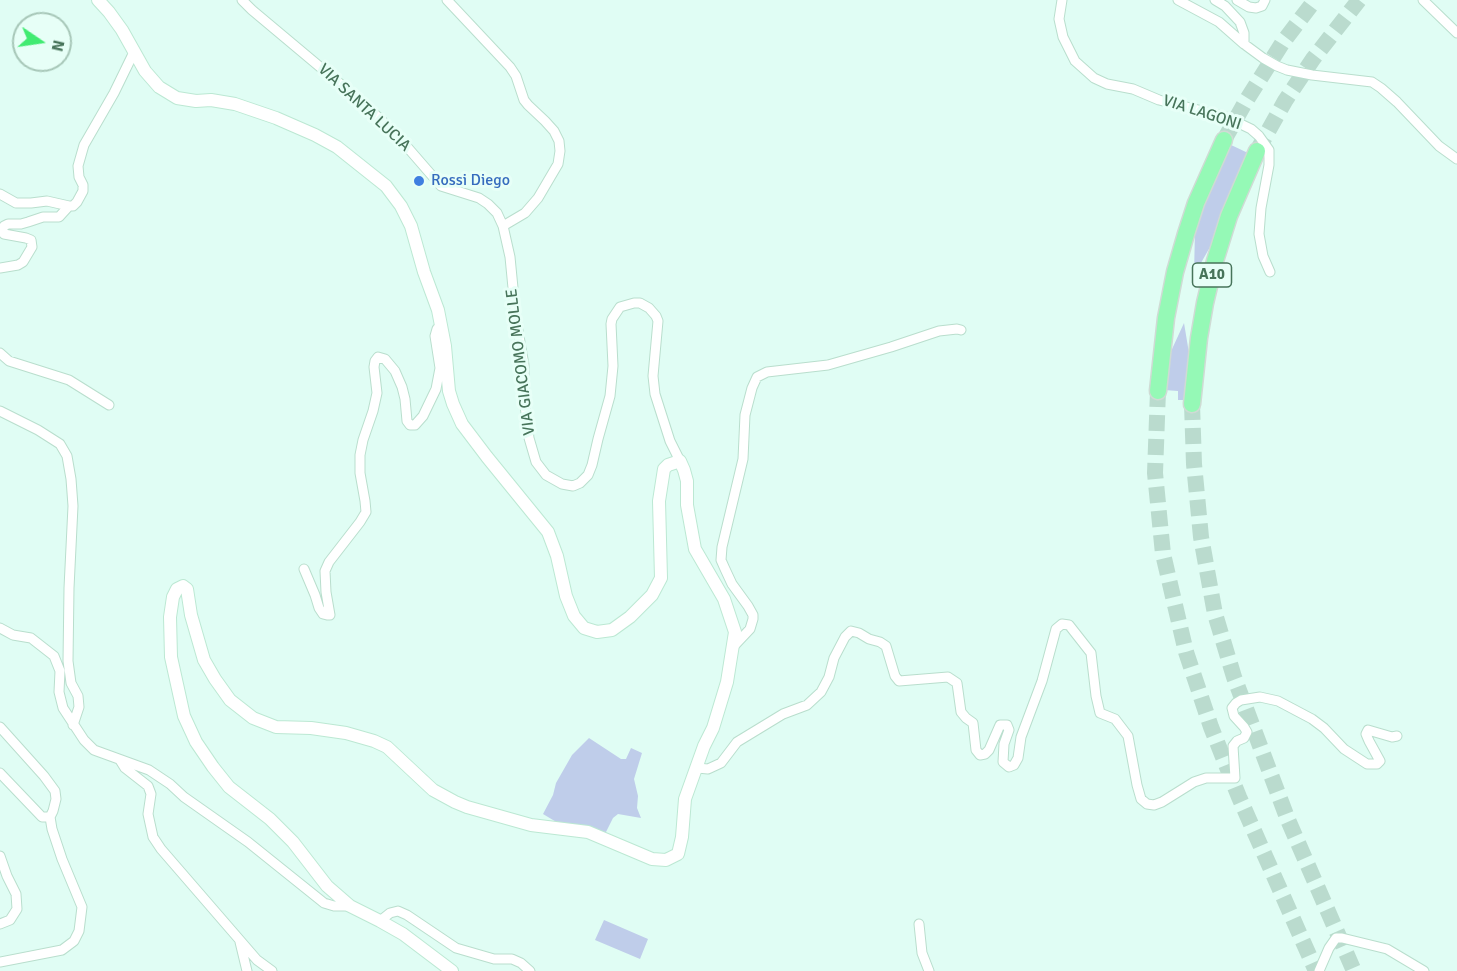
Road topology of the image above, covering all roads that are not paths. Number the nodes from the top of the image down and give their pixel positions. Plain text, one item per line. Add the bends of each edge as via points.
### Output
1 (98, 0) edge
2 (242, 0) edge
3 (447, 0) edge
4 (1062, 0) edge
5 (1178, 0) edge
6 (1215, 0) edge
7 (1238, 0) edge
8 (1265, 0) edge
9 (1423, 0) edge
10 (1457, 33) edge
11 (1244, 44) junction
12 (134, 52) junction
13 (1224, 140) tunnel mouth
14 (1257, 152) tunnel mouth
15 (1457, 159) edge
16 (0, 194) edge
17 (69, 206) junction
18 (503, 226) junction
19 (0, 268) edge
20 (1270, 272) dead end
21 (442, 328) junction
22 (961, 330) dead end
23 (0, 353) edge
24 (1158, 391) tunnel mouth
25 (1192, 404) tunnel mouth
26 (109, 405) dead end
27 (0, 411) edge
28 (680, 461) junction
29 (304, 569) dead end
30 (0, 628) edge
31 (734, 647) junction
32 (73, 725) junction
33 (0, 727) edge
34 (1397, 736) dead end
35 (119, 759) junction
36 (697, 768) junction
37 (0, 773) edge
38 (50, 817) junction
39 (0, 856) edge
40 (350, 906) junction
41 (380, 921) junction
42 (0, 924) edge
43 (919, 924) dead end
44 (239, 939) junction
45 (0, 962) edge
46 (248, 971) edge
47 (272, 971) edge
48 (452, 971) edge
49 (530, 971) edge
50 (929, 971) edge
51 (1319, 971) edge
52 (1424, 971) edge

1 - 12 main road
2 - 18 street, VIA SANTA LUCIA via 395,132 436,182 483,200
3 - 18 street via 510,67 524,100 554,131 560,146 558,164 538,198 525,213
4 - 20 street, VIA LAGONI via 1059,19 1063,37 1075,61 1094,78 1226,117 1259,136 1269,150 1259,234
5 - 11 street via 1219,22
6 - 11 street via 1240,22
7 - 8 street via 1256,8
9 - 10 street
11 - 15 street via 1287,70 1372,82
12 - 17 street via 84,145 78,166 83,191 77,202
12 - 21 main road via 159,87 177,98 235,104 276,118 337,147 382,182 411,226
13 - 24 highway, A10 via 1197,203 1175,272
14 - 25 highway, A10 via 1229,216 1215,261 1199,338
16 - 17 street via 16,203 47,201
17 - 19 street via 59,217 4,226 4,234 31,240 32,247 23,262
18 - 28 street, VIA GIACOMO MOLLE via 524,365 528,429 540,468 553,480 567,485 580,483 588,475 610,396 612,319 620,307 634,303 649,308 658,321 655,394
21 - 28 main road via 449,391 462,424 548,532 566,596 584,628 597,632 612,630 651,595 661,578 662,479 668,465
21 - 29 street via 435,336 440,368 436,389 415,425 407,421 405,399 395,371 385,359 378,357 375,361 377,393 360,455 366,512 325,571 330,615 319,608
22 - 31 street via 939,332 828,365 767,372 757,378 745,415 743,459 722,547 721,560 753,615 750,628
23 - 26 street via 9,361 69,380
27 - 32 street via 60,444 67,456 73,506 68,661 80,707
28 - 31 main road via 687,481 695,549 724,599 735,632
30 - 32 street via 31,638 54,656 60,671 63,708
31 - 36 main road via 713,728
32 - 35 street via 94,750
33 - 38 street via 55,791
34 - 36 street via 1367,731 1380,761 1369,765 1344,749 1311,718 1278,701 1260,697 1242,700 1232,708 1247,732 1233,746 1235,778 1206,778 1162,802 1147,804 1141,800 1128,735 1115,719 1100,714 1091,653 1069,625 1062,624 1056,629 1042,681 1020,737 1018,758 1009,767 1004,762 1007,725 1000,725 989,750 980,755 973,723 961,712 957,683 948,677 899,681 886,646 851,631 834,658 821,692 807,705 783,714 737,742 721,763 708,770
35 - 40 street via 149,770 170,784 324,903
35 - 44 street via 148,786 148,814 153,837 161,849
36 - 40 main road via 686,799 678,854 666,860 652,859 588,832 531,825 467,807 433,790 387,747 374,741 346,732 276,727 253,718 230,700 215,679 204,660 187,590 183,586 177,589 170,617 171,657 183,716 196,741 229,787 270,819 327,886
37 - 38 street via 42,817
38 - 45 street via 82,907 79,931 62,951
39 - 42 street via 16,894 17,909 10,920
40 - 41 main road
41 - 48 main road
41 - 49 street via 398,911 456,948 512,959
43 - 50 street via 922,953
44 - 46 street
44 - 47 street
51 - 52 street via 1329,948 1336,938 1342,938 1386,949

